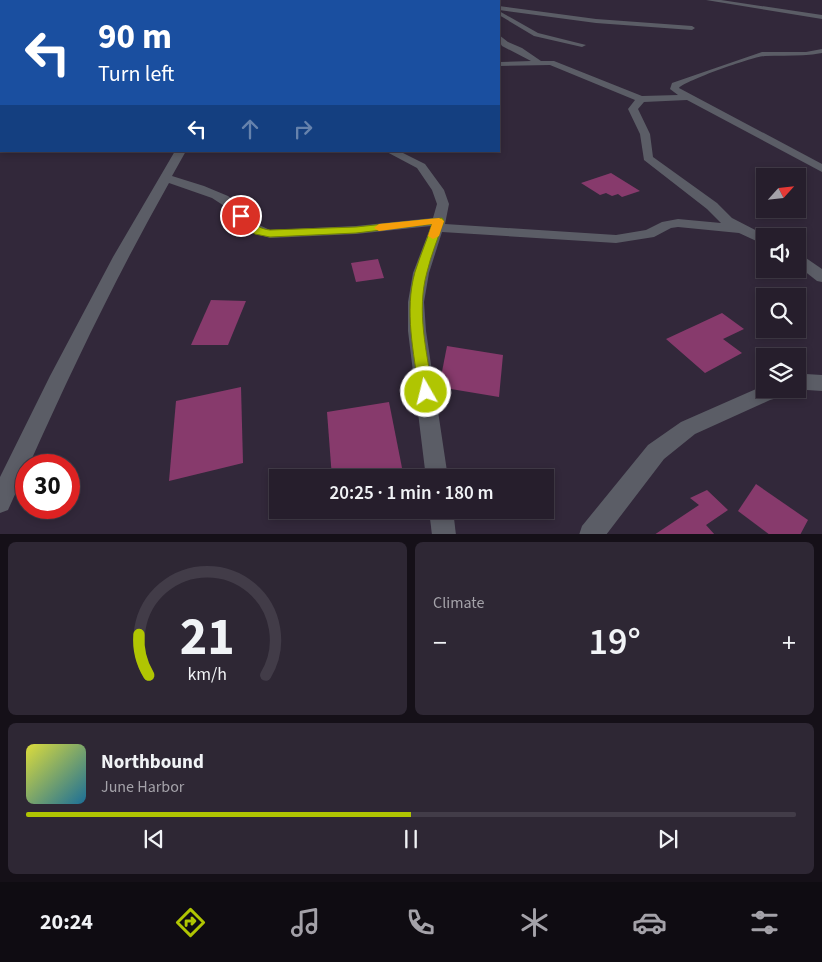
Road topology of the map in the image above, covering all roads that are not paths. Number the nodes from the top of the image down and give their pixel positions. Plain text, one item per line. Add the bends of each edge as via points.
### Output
1 (709, 0) edge
2 (500, 8) edge
3 (500, 14) edge
4 (822, 17) edge
5 (692, 28) dead end
6 (500, 38) edge
7 (582, 45) dead end
8 (822, 52) edge
9 (802, 54) junction
10 (816, 60) dead end
11 (538, 62) junction
12 (500, 64) edge
13 (687, 96) junction
14 (641, 99) junction
15 (180, 152) edge
16 (392, 152) edge
17 (822, 169) edge
18 (166, 178) junction
19 (438, 224) junction
20 (741, 229) junction
21 (756, 236) edge
22 (806, 265) edge
23 (822, 276) edge
24 (822, 383) edge
25 (806, 384) edge
26 (756, 397) edge
27 (436, 469) edge
28 (0, 502) edge
29 (442, 519) edge
30 (444, 534) edge
31 (592, 534) edge

1 - 4 street
2 - 5 street via 596,21
3 - 7 street via 536,35
6 - 11 street
8 - 9 street
9 - 10 street
9 - 13 street via 758,55 675,86 674,89
11 - 12 street
11 - 14 street via 561,66
13 - 14 street
13 - 17 street
14 - 20 street via 633,109 645,134 648,158
15 - 18 street
16 - 19 street via 421,166 438,190 443,204
18 - 19 street via 213,194 233,205 250,226 270,234
18 - 28 street via 120,257
19 - 20 street via 616,239 649,234 678,223
19 - 27 street via 420,273 416,302
20 - 21 street
22 - 23 street
24 - 25 street
26 - 31 street via 688,428 656,452
29 - 30 street

